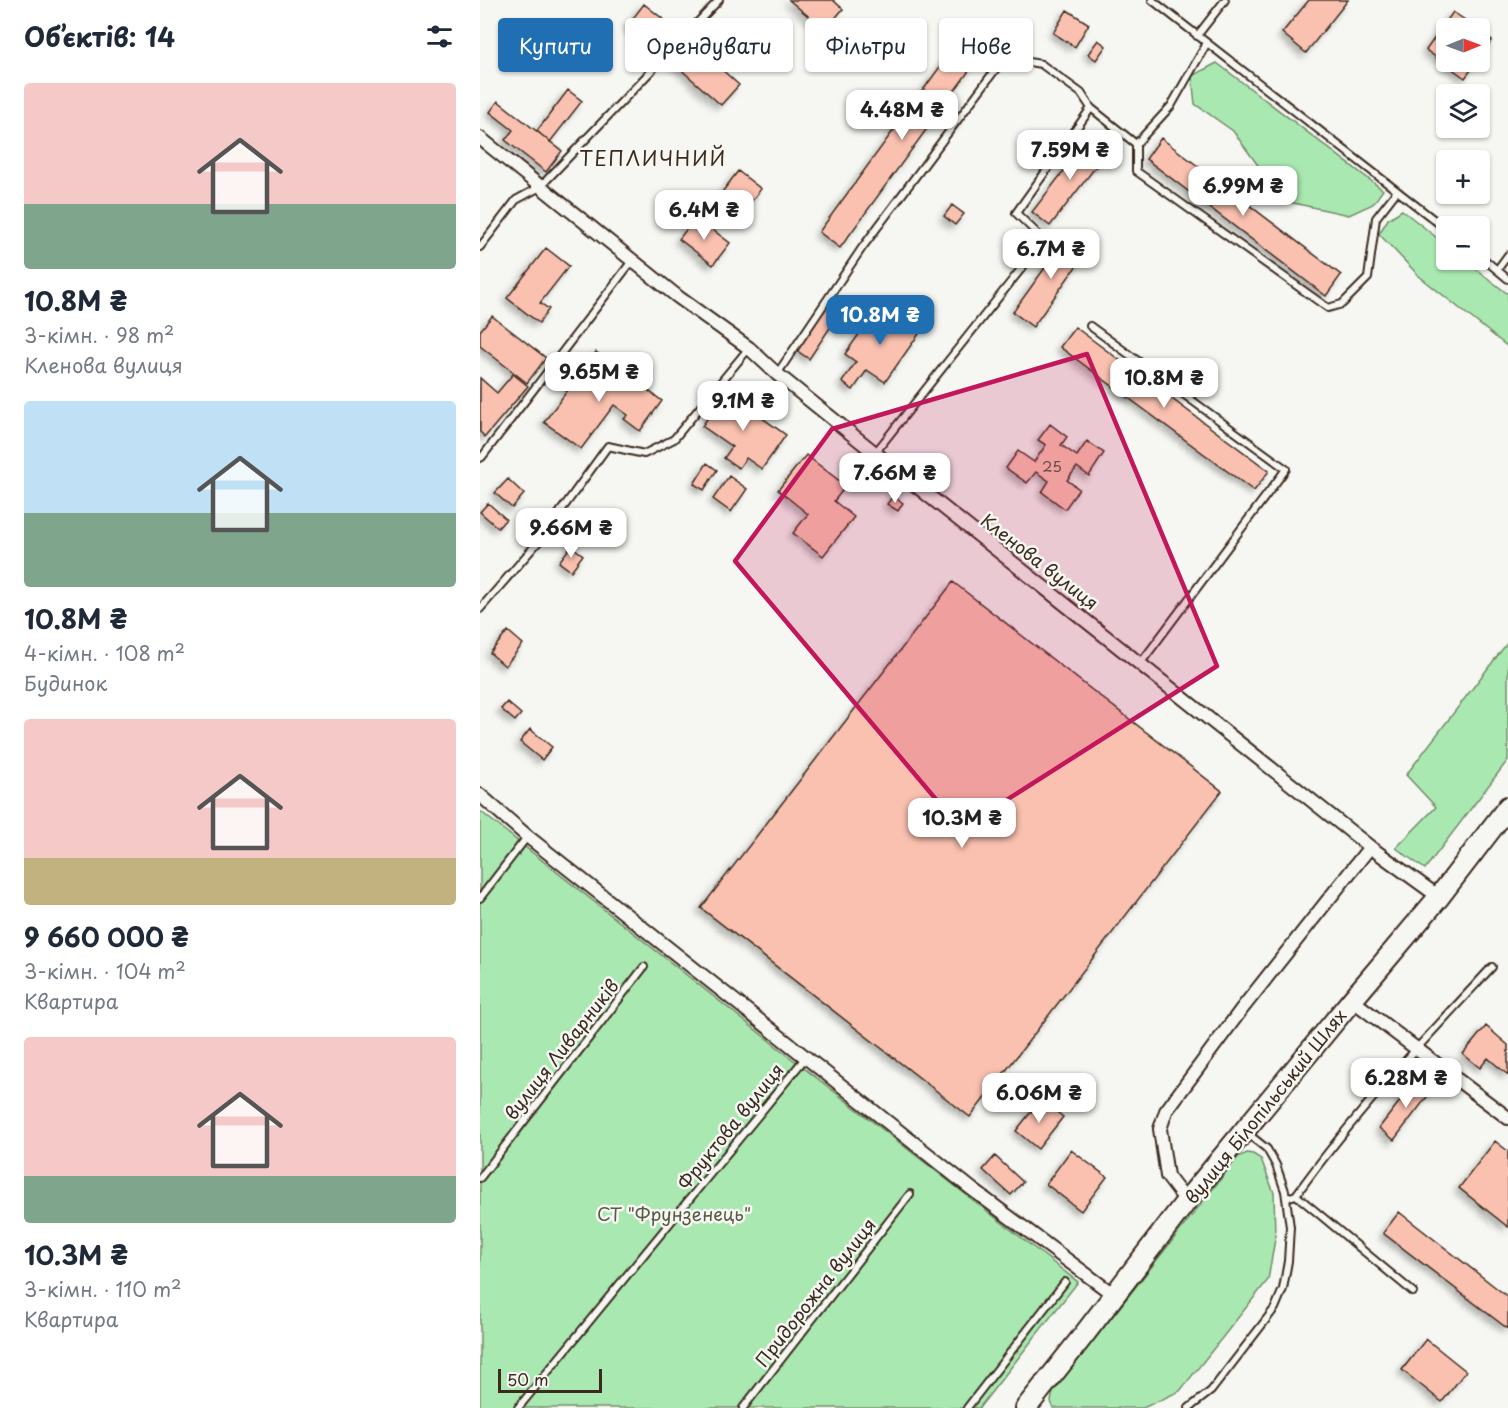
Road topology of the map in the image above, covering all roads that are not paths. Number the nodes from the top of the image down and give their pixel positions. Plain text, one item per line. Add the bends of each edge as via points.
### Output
1 (718, 0) edge
2 (1152, 0) edge
3 (1226, 0) edge
4 (1197, 36) junction
5 (1207, 43) junction
6 (1091, 108) junction
7 (480, 138) edge
8 (1136, 144) junction
9 (540, 186) junction
10 (1396, 191) junction
11 (1436, 221) edge
12 (480, 247) edge
13 (1508, 255) edge
14 (632, 261) junction
15 (1490, 264) edge
16 (1497, 270) junction
17 (1508, 279) edge
18 (1090, 326) dead end
19 (749, 348) junction
20 (777, 374) junction
21 (875, 453) junction
22 (480, 458) edge
23 (480, 609) edge
24 (1140, 664) junction
25 (480, 795) edge
26 (1508, 807) edge
27 (527, 836) junction
28 (1370, 847) junction
29 (1439, 897) junction
30 (480, 898) edge
31 (644, 967) dead end
32 (1492, 967) dead end
33 (1352, 1000) junction
34 (1416, 1049) junction
35 (806, 1057) junction
36 (1508, 1118) edge
37 (1245, 1131) junction
38 (480, 1178) edge
39 (910, 1194) dead end
40 (1296, 1196) junction
41 (1286, 1198) junction
42 (1188, 1199) junction
43 (1065, 1282) dead end
44 (1413, 1292) dead end
45 (1114, 1295) junction
46 (518, 1408) edge
47 (743, 1408) edge
48 (967, 1408) edge
49 (1026, 1408) edge
50 (1189, 1408) edge

1 - 9 lane
2 - 4 lane
3 - 4 lane
4 - 5 lane
5 - 8 lane via 1170,106
5 - 10 lane
6 - 8 lane
6 - 20 lane via 1081,93 1041,64 1004,58 862,248
6 - 21 lane via 1016,213 1044,240
7 - 9 street, Кленова вулиця
8 - 10 lane via 1136,171 1328,308 1342,304 1368,278 1376,218
9 - 12 lane via 516,200
9 - 14 street, Кленова вулиця
10 - 11 lane
13 - 16 lane
14 - 19 street, Кленова вулиця
14 - 22 lane
15 - 16 lane
16 - 17 lane
18 - 24 lane via 1286,469
19 - 20 street, Кленова вулиця
19 - 23 lane via 674,439 644,454 608,446 539,541
20 - 21 street, Кленова вулиця
21 - 24 street, Кленова вулиця
24 - 28 street, Кленова вулиця
25 - 27 street
26 - 29 main road, вулиця Білопільський Шлях
27 - 30 lane
27 - 35 street
28 - 29 street, Кленова вулиця
28 - 42 street via 1166,1112 1160,1129 1167,1176
29 - 33 main road, вулиця Білопільський Шлях
31 - 38 lane, вулиця Ливарників
32 - 34 lane
33 - 34 street
33 - 37 main road, вулиця Білопільський Шлях
34 - 36 street
34 - 40 lane via 1319,1163
35 - 45 street via 973,1190
35 - 46 lane, Фруктова вулиця
37 - 41 lane via 1267,1149
37 - 42 main road, вулиця Білопільський Шлях
39 - 47 lane, Придорожна вулиця
40 - 41 lane
40 - 44 lane
41 - 50 lane via 1290,1227 1288,1261 1275,1308 1211,1391
42 - 45 main road, вулиця Білопільський Шлях
43 - 48 lane
45 - 49 main road, вулиця Білопільський Шлях

